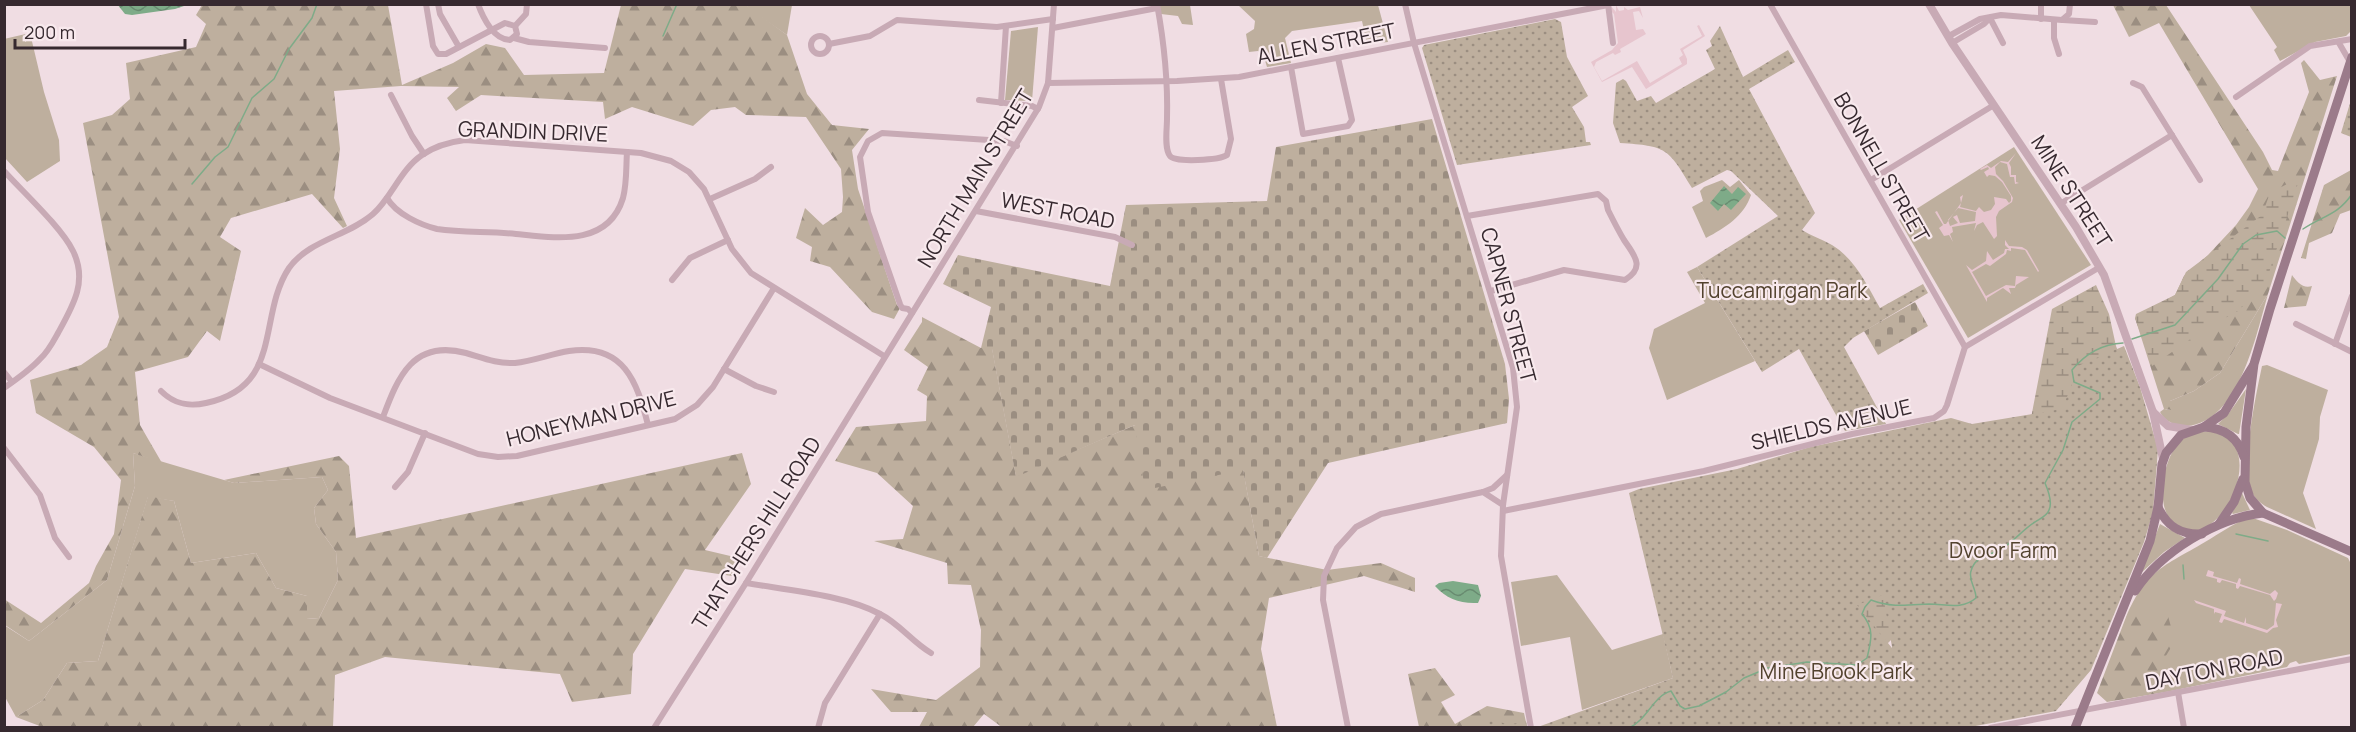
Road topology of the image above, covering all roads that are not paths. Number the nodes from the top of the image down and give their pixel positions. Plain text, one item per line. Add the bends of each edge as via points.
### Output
1 (426, 4) edge
2 (438, 4) edge
3 (478, 4) edge
4 (527, 4) edge
5 (1054, 4) edge
6 (1405, 4) edge
7 (1770, 4) edge
8 (1929, 4) edge
9 (2041, 4) edge
10 (2070, 4) edge
11 (1608, 5) edge
12 (1157, 6) edge
13 (1990, 18) junction
14 (1053, 19) junction
15 (2041, 19) junction
16 (2062, 20) junction
17 (2054, 21) junction
18 (2095, 22) dead end
19 (1006, 26) junction
20 (515, 27) junction
21 (492, 28) junction
22 (1053, 28) junction
23 (514, 38) junction
24 (1951, 39) junction
25 (2352, 39) edge
26 (1414, 43) junction
27 (1613, 43) dead end
28 (2003, 43) dead end
29 (2339, 43) junction
30 (829, 44) dead end
31 (459, 47) junction
32 (604, 48) dead end
33 (2059, 54) dead end
34 (1338, 58) junction
35 (2351, 60) edge
36 (1291, 67) junction
37 (1221, 79) junction
38 (1166, 81) junction
39 (1048, 83) junction
40 (2133, 83) dead end
41 (391, 95) dead end
42 (2236, 97) dead end
43 (979, 100) dead end
44 (1001, 103) junction
45 (1994, 105) junction
46 (1038, 109) junction
47 (2172, 135) junction
48 (1017, 146) junction
49 (627, 152) junction
50 (424, 154) junction
51 (771, 167) dead end
52 (4, 171) edge
53 (1871, 180) junction
54 (2200, 180) dead end
55 (387, 198) junction
56 (710, 199) junction
57 (2060, 204) junction
58 (976, 211) junction
59 (1467, 216) junction
60 (728, 240) junction
61 (1132, 246) dead end
62 (2100, 267) junction
63 (672, 280) dead end
64 (774, 288) junction
65 (1491, 291) junction
66 (2352, 296) edge
67 (912, 313) junction
68 (2296, 324) dead end
69 (2335, 344) junction
70 (1965, 347) junction
71 (2352, 352) edge
72 (884, 356) junction
73 (260, 364) junction
74 (2254, 364) junction
75 (724, 369) junction
76 (4, 372) edge
77 (12, 382) junction
78 (4, 388) edge
79 (161, 391) dead end
80 (774, 392) dead end
81 (2154, 412) junction
82 (384, 417) junction
83 (648, 425) junction
84 (2204, 427) junction
85 (2192, 430) junction
86 (425, 433) junction
87 (4, 448) edge
88 (2245, 459) junction
89 (2163, 460) junction
90 (2245, 472) junction
91 (1507, 475) junction
92 (395, 487) dead end
93 (1483, 492) junction
94 (2158, 507) junction
95 (1503, 508) junction
96 (2262, 513) junction
97 (2217, 526) junction
98 (2202, 534) junction
99 (2352, 552) edge
100 (69, 557) dead end
101 (746, 583) junction
102 (2125, 606) junction
103 (880, 614) junction
104 (931, 653) dead end
105 (2352, 659) edge
106 (2178, 692) junction
107 (2082, 710) junction
108 (654, 728) edge
109 (818, 728) edge
110 (1348, 728) edge
111 (1531, 728) edge
112 (1990, 728) edge
113 (2075, 728) edge
114 (2184, 728) edge

1 - 31 street via 435,51 446,54
2 - 31 street via 440,15
3 - 21 street
4 - 20 street via 526,14
5 - 14 street, NORTH MAIN STREET
6 - 26 street, CAPNER STREET
7 - 53 street, BONNELL STREET
8 - 24 street, MINE STREET
9 - 15 street
10 - 16 street via 2069,14
11 - 26 street, ALLEN STREET
11 - 27 street
12 - 22 street
12 - 38 street
13 - 15 street via 2007,15
13 - 24 street via 1980,19
13 - 28 street
14 - 19 street
14 - 22 street, NORTH MAIN STREET
15 - 17 street
16 - 17 street
16 - 18 street
17 - 33 street
19 - 30 street via 903,19 891,21 870,36
19 - 44 street
20 - 21 street via 505,22
20 - 23 street
21 - 23 street via 506,40
21 - 31 street
22 - 39 street, NORTH MAIN STREET
23 - 32 street
24 - 45 street, MINE STREET
25 - 29 street
26 - 34 street, ALLEN STREET
26 - 59 street, CAPNER STREET
29 - 35 street
29 - 42 street via 2310,46
34 - 36 street, ALLEN STREET
34 - 36 street via 1352,120 1348,126 1303,134
35 - 74 main road
36 - 37 street, ALLEN STREET
37 - 38 street, ALLEN STREET
37 - 38 street via 1229,152 1224,157 1181,160 1172,158 1168,151
38 - 39 street, ALLEN STREET
39 - 46 street, NORTH MAIN STREET
40 - 47 street via 2142,87
41 - 50 street
43 - 44 street
44 - 46 street
45 - 53 street
45 - 57 street, MINE STREET
46 - 48 street, NORTH MAIN STREET
47 - 54 street
47 - 57 street
48 - 58 street, NORTH MAIN STREET
48 - 67 street via 1004,141 882,133 868,141 860,157 868,212 900,304
49 - 50 street, GRANDIN DRIVE via 475,140 443,144
49 - 55 street via 620,206 604,225 582,237 437,229 411,218
49 - 56 street, GRANDIN DRIVE via 652,154 681,166
50 - 55 street, GRANDIN DRIVE via 403,173
51 - 56 street via 755,179
52 - 77 street via 68,244 79,266 80,278 74,303 48,350
53 - 70 street, BONNELL STREET
55 - 73 street, GRANDIN DRIVE via 367,219 312,248 289,269 278,294
56 - 60 street, GRANDIN DRIVE
57 - 62 street, MINE STREET
58 - 61 street, WEST ROAD via 1108,236
58 - 67 street, NORTH MAIN STREET
59 - 65 street, CAPNER STREET
59 - 65 street via 1598,194 1606,201 1637,264 1633,275 1625,280 1564,270
60 - 63 street via 690,258
60 - 64 street, GRANDIN DRIVE via 751,273
62 - 70 street
62 - 81 street, MINE STREET
64 - 72 street, GRANDIN DRIVE
64 - 75 street, HONEYMAN DRIVE
65 - 91 street, CAPNER STREET via 1517,394
66 - 69 street
67 - 72 street, NORTH MAIN STREET
68 - 69 street
69 - 71 street
70 - 95 street, SHIELDS AVENUE via 1947,405 1934,418 1704,471
72 - 101 street, THATCHERS HILL ROAD
73 - 79 street, GRANDIN DRIVE via 241,387 213,401 182,404
73 - 82 street, HONEYMAN DRIVE via 306,388
74 - 84 main road via 2224,413
74 - 88 main road
75 - 80 street
75 - 83 street, HONEYMAN DRIVE via 690,411
76 - 77 street
77 - 78 street
81 - 85 street via 2168,426
81 - 89 street, MINE STREET
82 - 83 street via 401,375 416,360 433,352 462,352 506,363 579,350 605,354 632,376
82 - 86 street, HONEYMAN DRIVE
83 - 86 street, HONEYMAN DRIVE via 508,457 478,454
84 - 85 main road
84 - 88 main road via 2228,433
85 - 89 main road via 2175,441
86 - 92 street via 408,472
87 - 100 street via 40,495 55,538
88 - 90 main road
89 - 94 main road
90 - 96 main road via 2248,494
90 - 97 main road via 2234,502
91 - 93 street
91 - 95 street, CAPNER STREET
93 - 95 street
93 - 110 street via 1381,514 1356,527 1336,548 1324,576 1323,600
94 - 98 main road via 2175,529
94 - 102 main road via 2150,541
95 - 111 street, CAPNER STREET via 1502,572
96 - 97 main road via 2239,516
96 - 99 main road
97 - 98 main road
98 - 102 main road via 2148,573
101 - 103 street via 851,602
101 - 108 street, THATCHERS HILL ROAD
102 - 107 main road
103 - 104 street
103 - 109 street via 825,703
105 - 106 street, DAYTON ROAD
106 - 107 street, DAYTON ROAD
106 - 114 street
107 - 112 street, DAYTON ROAD
107 - 113 main road

